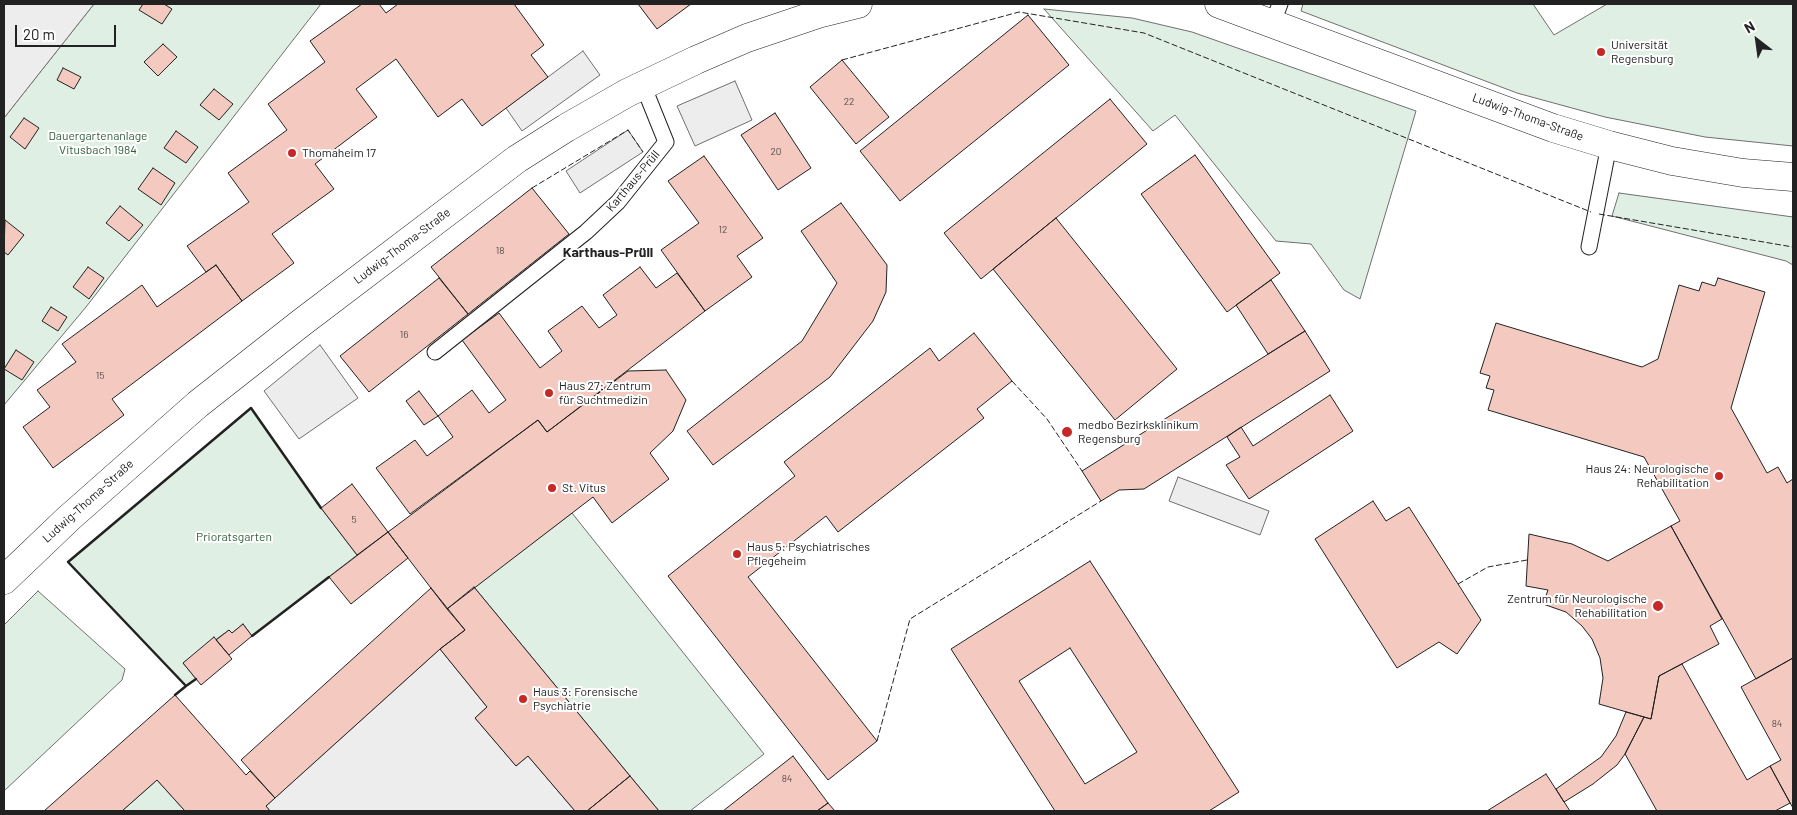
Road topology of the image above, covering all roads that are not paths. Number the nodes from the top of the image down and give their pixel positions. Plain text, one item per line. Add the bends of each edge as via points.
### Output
1 (858, 4) edge
2 (1220, 4) edge
3 (1277, 13) edge
4 (643, 85) junction
5 (1609, 145) junction
6 (1793, 177) edge
7 (1589, 247) dead end
8 (435, 352) dead end
9 (4, 580) edge

1 - 4 street, Ludwig-Thoma-Straße via 747,38
2 - 3 street, Ludwig-Thoma-Straße
3 - 5 street, Ludwig-Thoma-Straße via 1553,128
4 - 8 lane, Karthaus-Prüll via 666,142 618,202 586,232
4 - 9 street, Ludwig-Thoma-Straße via 517,160 301,323 198,404
5 - 6 street, Ludwig-Thoma-Straße via 1672,161 1743,173
5 - 7 lane

